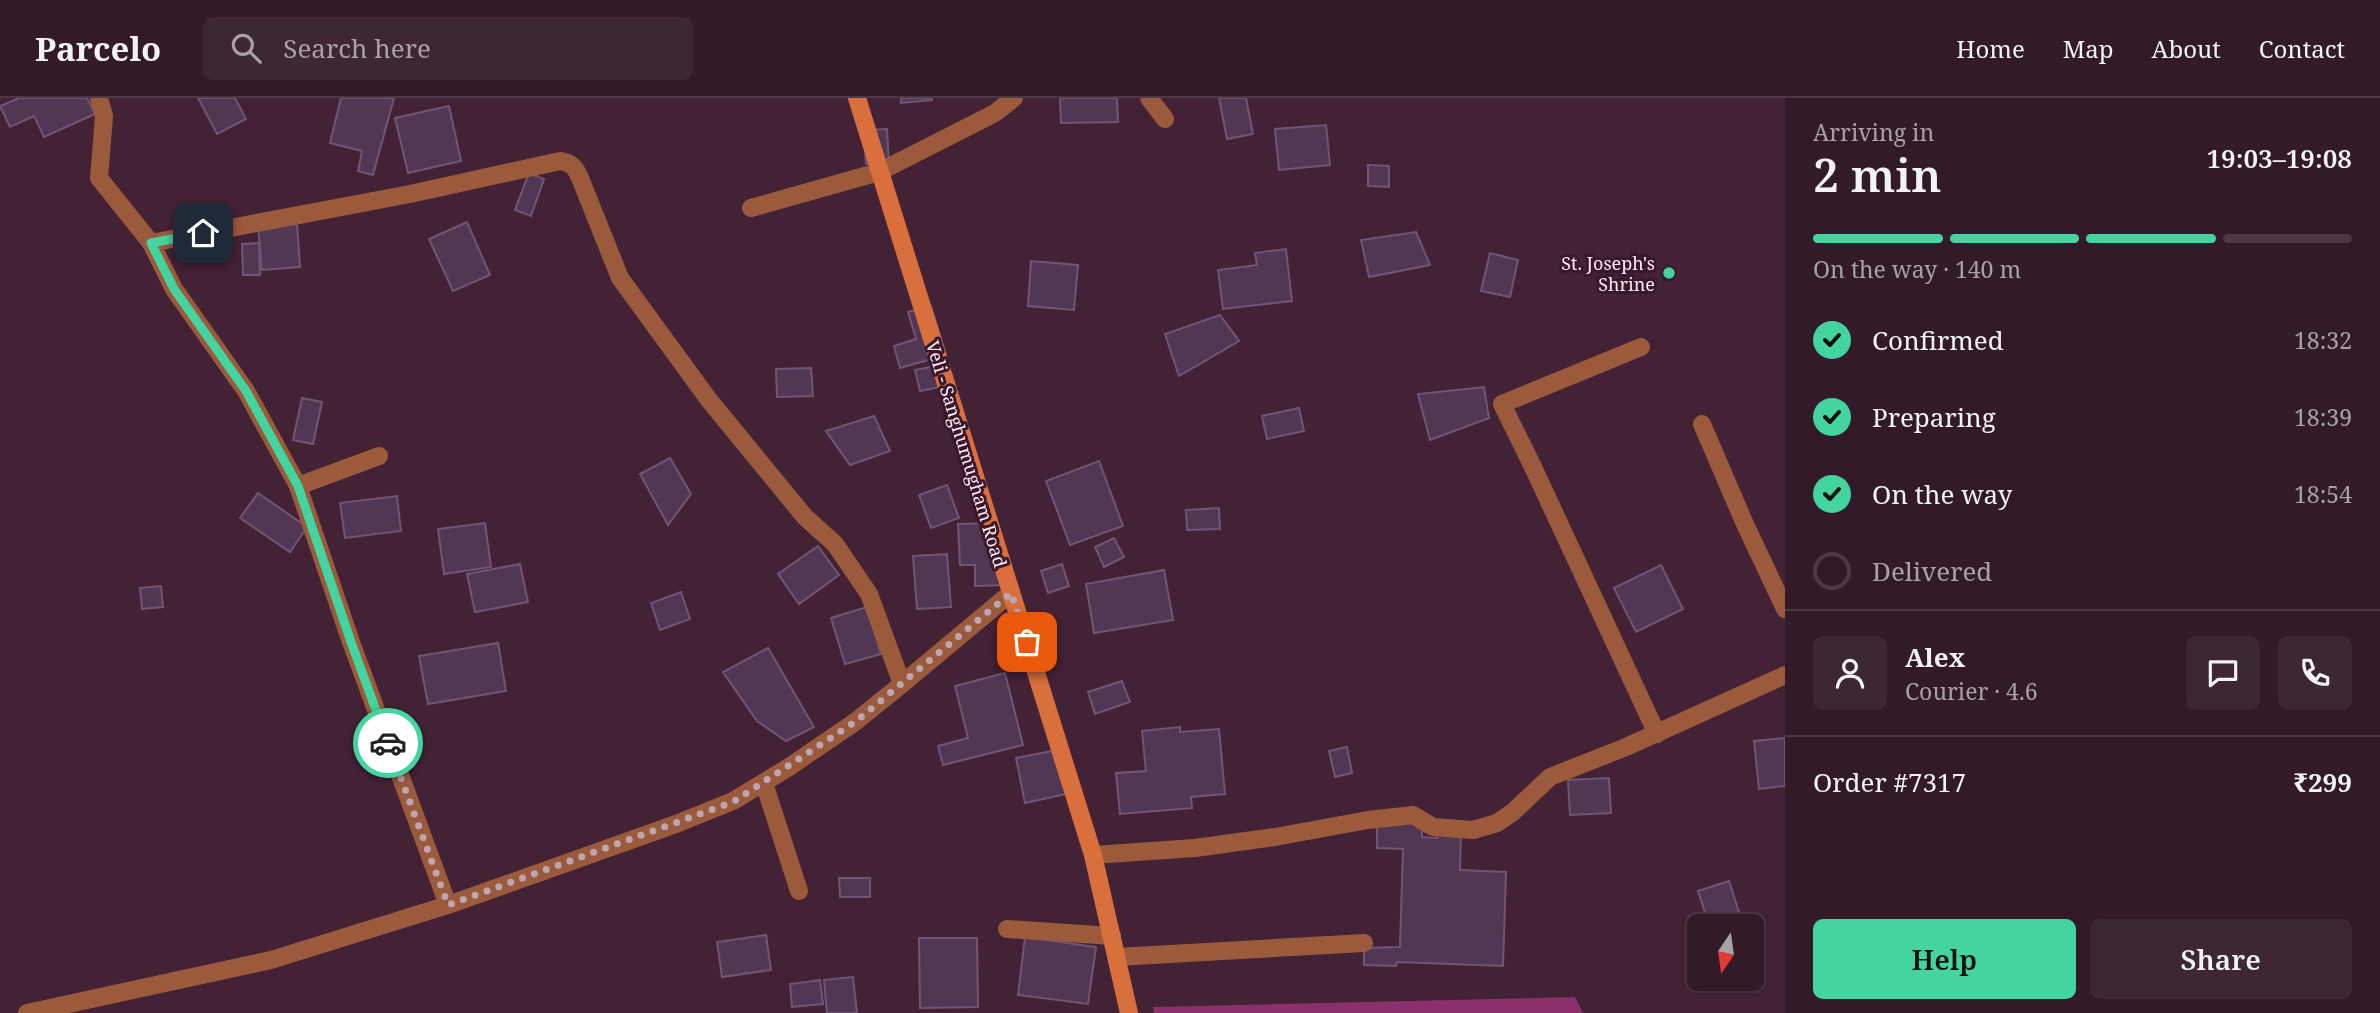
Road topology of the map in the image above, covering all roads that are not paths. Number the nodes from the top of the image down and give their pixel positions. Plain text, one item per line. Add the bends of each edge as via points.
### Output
1 (99, 98) edge
2 (857, 98) edge
3 (1014, 98) edge
4 (1149, 98) edge
5 (1165, 119) dead end
6 (879, 172) junction
7 (751, 208) dead end
8 (151, 243) junction
9 (1641, 347) dead end
10 (1702, 424) dead end
11 (379, 456) dead end
12 (298, 486) junction
13 (1011, 593) junction
14 (1785, 609) edge
15 (1785, 675) edge
16 (902, 684) junction
17 (1657, 734) junction
18 (764, 783) junction
19 (1093, 855) junction
20 (799, 891) dead end
21 (448, 905) junction
22 (1007, 929) dead end
23 (1112, 936) junction
24 (1364, 943) dead end
25 (1117, 957) junction
26 (27, 1013) edge
27 (1129, 1013) edge

1 - 8 street via 104,116 99,178
2 - 6 main road, Veli - Sanghumugham Road
3 - 6 street via 995,113
4 - 5 street
6 - 7 street
6 - 13 main road, Veli - Sanghumugham Road
8 - 12 street via 174,289 246,391
8 - 16 street via 569,162 580,178 620,278 709,400 805,517 835,544 869,594
9 - 17 street via 1502,404
10 - 14 street
11 - 12 street
12 - 21 street
13 - 16 street
13 - 19 main road, Veli - Sanghumugham Road
15 - 17 street
16 - 18 street
17 - 19 street via 1550,777 1513,812 1473,830 1433,827 1413,815 1195,848
18 - 20 street
18 - 21 street via 733,802
19 - 23 main road, Veli - Sanghumugham Road
21 - 26 street via 271,960
22 - 23 street
23 - 25 main road, Veli - Sanghumugham Road
24 - 25 street
25 - 27 main road, Veli - Sanghumugham Road

